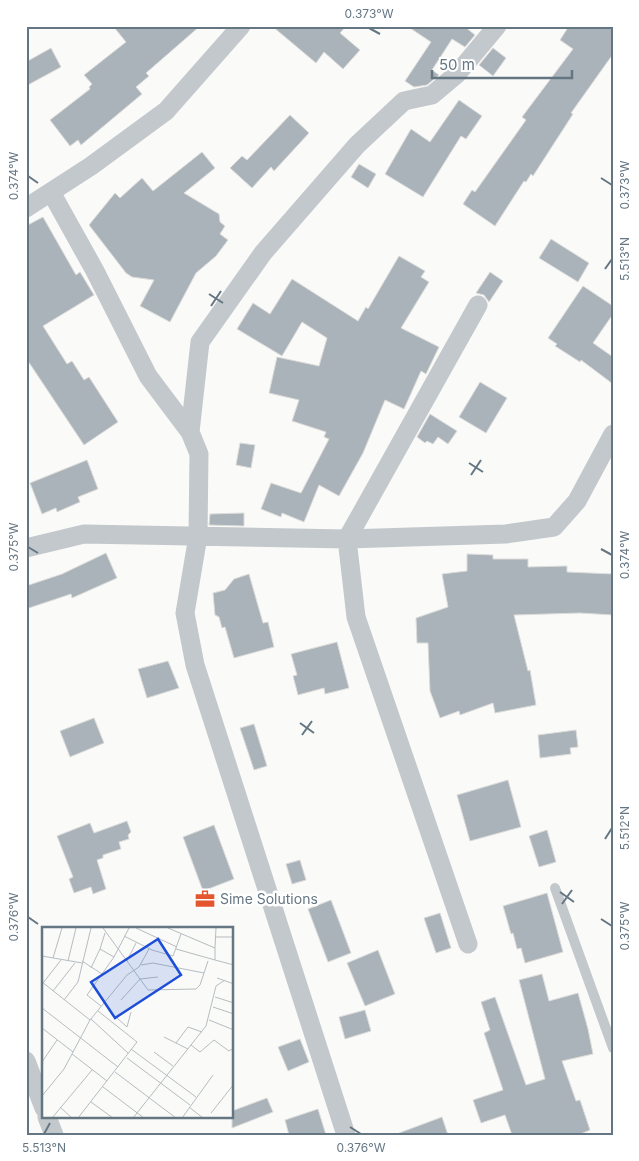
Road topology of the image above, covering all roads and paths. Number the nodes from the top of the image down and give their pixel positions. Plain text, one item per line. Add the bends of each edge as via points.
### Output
1 (241, 26) edge
2 (497, 26) edge
3 (51, 192) junction
4 (26, 208) edge
5 (478, 305) dead end
6 (190, 432) junction
7 (613, 434) edge
8 (198, 536) junction
9 (347, 539) junction
10 (26, 548) edge
11 (555, 888) dead end
12 (468, 944) dead end
13 (613, 1048) edge
14 (26, 1061) edge
15 (42, 1103) edge
16 (47, 1118) edge
17 (54, 1135) edge
18 (346, 1135) edge

1 - 3 street via 166,111
2 - 6 street via 457,74 432,95 404,101 357,145 263,253 200,342
3 - 4 street
3 - 6 street via 148,376
5 - 9 street
6 - 8 street via 199,454
7 - 9 street via 577,501 554,527 506,534
8 - 9 street
8 - 10 street via 84,534
8 - 18 street via 185,613 195,665
9 - 12 street via 356,617
11 - 13 lane
14 - 15 street
16 - 17 street

